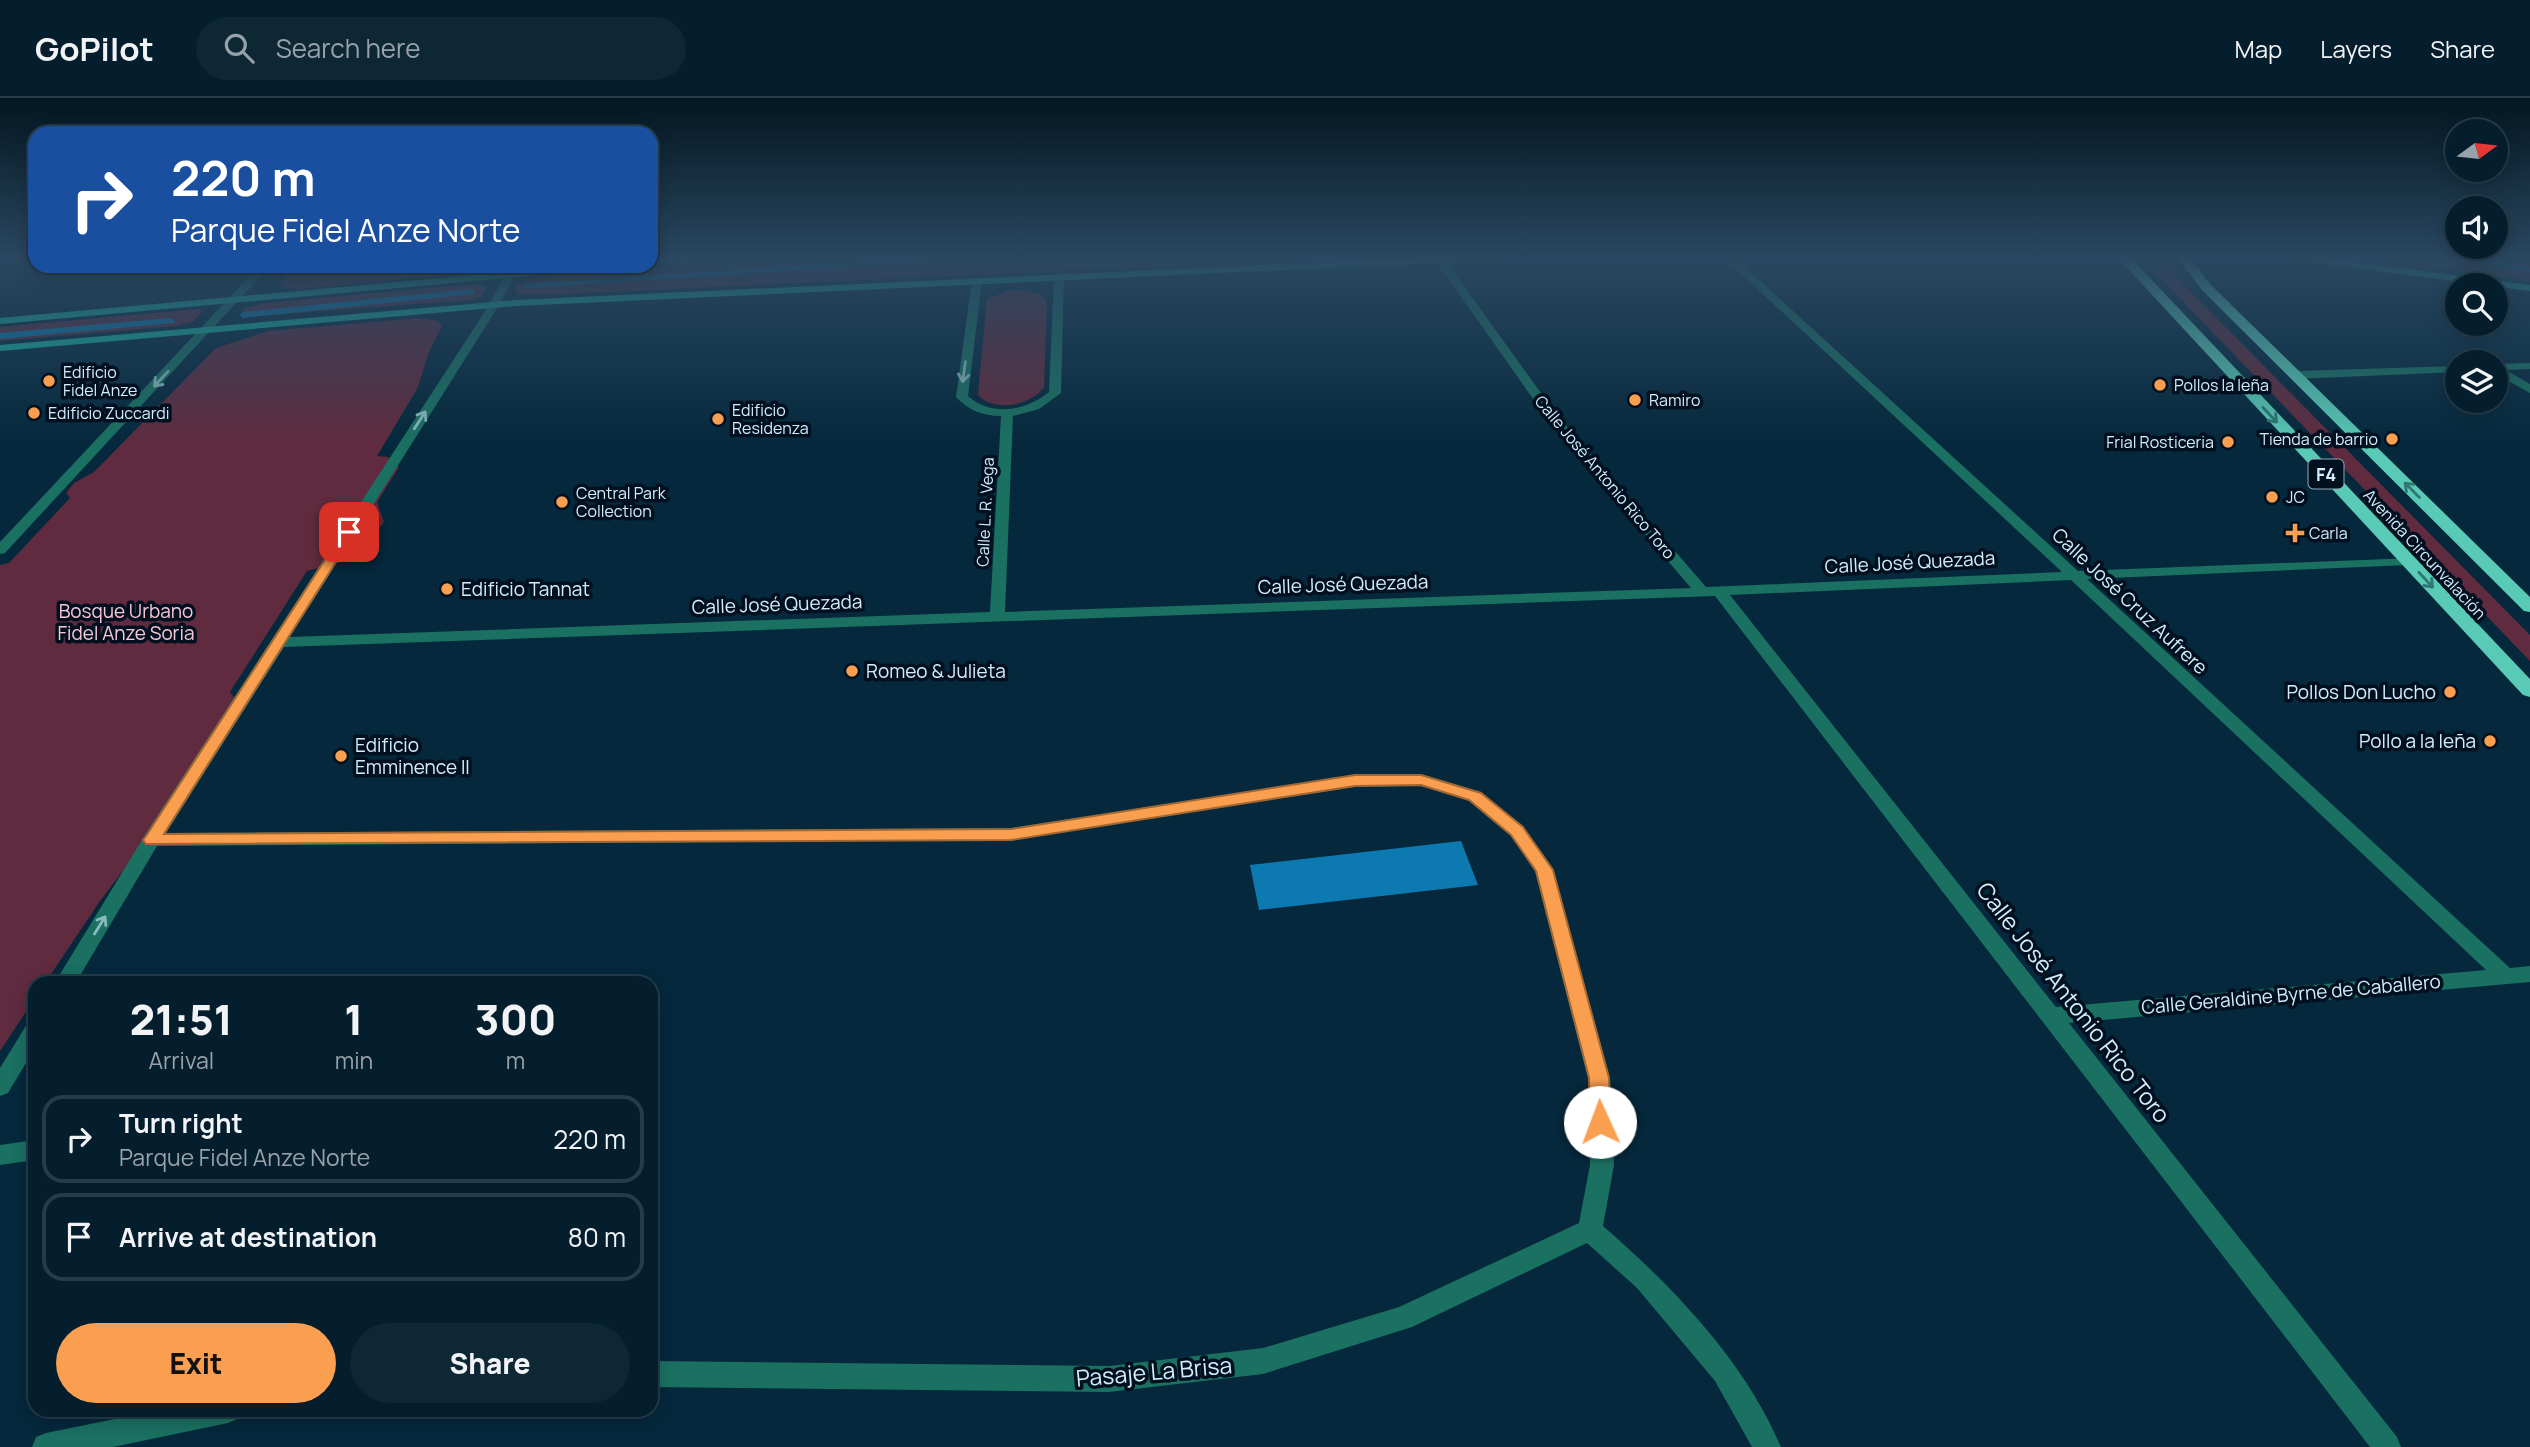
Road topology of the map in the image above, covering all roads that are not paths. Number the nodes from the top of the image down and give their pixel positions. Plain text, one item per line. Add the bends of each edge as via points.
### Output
1 (217, 320) edge
2 (323, 320) edge
3 (484, 320) edge
4 (972, 320) edge
5 (1057, 320) edge
6 (1482, 320) edge
7 (1797, 320) edge
8 (2182, 320) edge
9 (2239, 320) edge
10 (208, 330) junction
11 (0, 348) edge
12 (2530, 366) edge
13 (2508, 367) edge
14 (2445, 369) edge
15 (2295, 375) junction
16 (2508, 375) edge
17 (2530, 389) edge
18 (1007, 412) junction
19 (0, 550) edge
20 (2408, 561) junction
21 (2073, 574) junction
22 (1710, 591) junction
23 (2530, 607) edge
24 (998, 615) junction
25 (279, 642) junction
26 (2530, 691) edge
27 (152, 840) junction
28 (2530, 974) edge
29 (2504, 975) junction
30 (69, 976) edge
31 (2052, 1016) junction
32 (28, 1041) edge
33 (0, 1087) edge
34 (28, 1151) edge
35 (0, 1155) edge
36 (1590, 1230) junction
37 (658, 1374) edge
38 (194, 1417) edge
39 (46, 1447) edge
40 (1767, 1447) edge
41 (2387, 1447) edge

1 - 10 street
2 - 10 main road
25 -> 3 street
4 -> 18 street via 962,397 977,409
5 - 18 street via 1055,393 1038,406
6 - 22 street, Calle José Antonio Rico Toro via 1552,417
7 - 21 street, Calle José Cruz Aufrere
8 -> 20 highway, Avenida Circunvalación / F4
9 - 15 highway, Avenida Circunvalación / F4
10 - 11 main road
10 -> 19 street
12 - 13 street
14 - 15 street
23 -> 15 highway, Avenida Circunvalación / F4
16 - 17 street
18 - 24 street, Calle L. R. Vega
20 - 21 street, Calle José Quezada
20 -> 26 highway, Avenida Circunvalación / F4
21 - 22 street, Calle José Quezada
21 - 29 street, Calle José Cruz Aufrere
22 - 24 street, Calle José Quezada
22 - 31 street, Calle José Antonio Rico Toro
24 - 25 street, Calle José Quezada
25 - 27 street
30 -> 27 street
27 - 36 street via 1011,834 1355,781 1421,780 1475,796 1517,831 1544,870 1599,1078 1602,1165
28 - 29 street, Calle Geraldine Byrne de Caballero
29 - 31 street, Calle Geraldine Byrne de Caballero
31 - 41 street, Calle José Antonio Rico Toro
32 - 33 street
34 - 35 street
36 - 37 street, Pasaje La Brisa via 1403,1318 1262,1361 1109,1380
36 - 40 street via 1646,1280 1724,1371
38 - 39 street

